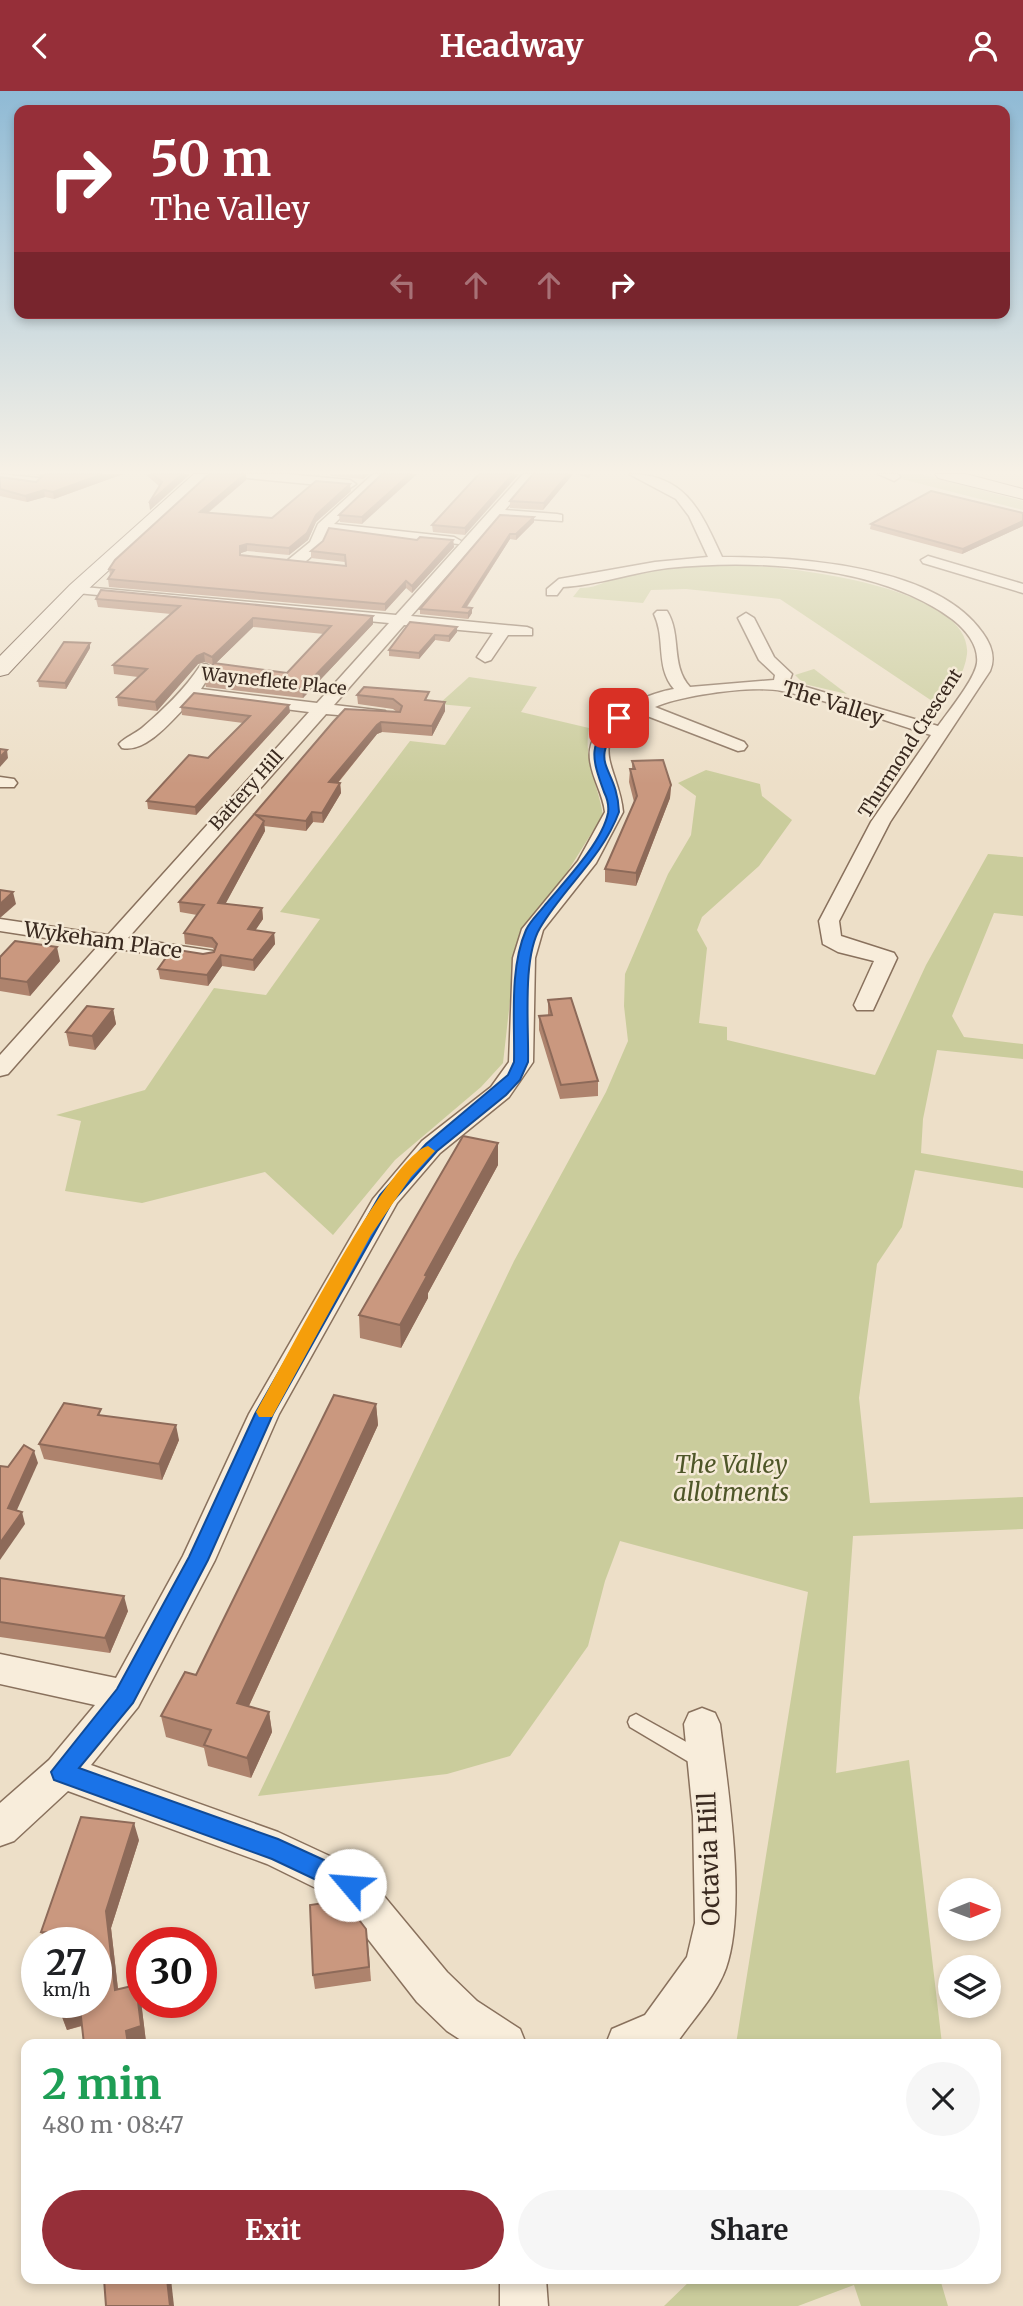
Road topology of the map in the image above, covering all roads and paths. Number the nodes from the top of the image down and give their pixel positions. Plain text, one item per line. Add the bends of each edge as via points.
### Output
1 (90, 577) edge
2 (437, 577) edge
3 (599, 577) edge
4 (871, 577) edge
5 (985, 577) edge
6 (77, 589) junction
7 (1023, 589) edge
8 (552, 592) dead end
9 (662, 614) dead end
10 (746, 618) dead end
11 (400, 619) junction
12 (503, 630) junction
13 (527, 632) dead end
14 (485, 657) dead end
15 (0, 669) edge
16 (206, 669) edge
17 (780, 685) junction
18 (686, 692) junction
19 (190, 693) junction
20 (640, 706) junction
21 (320, 708) junction
22 (391, 716) edge
23 (943, 733) junction
24 (128, 744) dead end
25 (738, 746) dead end
26 (0, 925) edge
27 (111, 942) junction
28 (205, 955) edge
29 (865, 1005) dead end
30 (0, 1069) edge
31 (0, 1669) edge
32 (125, 1696) junction
33 (636, 1722) dead end
34 (703, 1743) joint
35 (62, 1772) junction
36 (0, 1828) edge
37 (497, 2039) edge
38 (639, 2039) edge
39 (523, 2284) edge
40 (524, 2306) edge

1 - 6 street
2 - 11 street, Battery Hill
3 - 8 street via 559,583
4 - 23 street, Thurmond Crescent via 922,595 962,618 978,638 985,666
5 - 7 street
6 - 11 street
6 - 15 street
9 - 18 street via 670,636 667,648 673,674
10 - 17 street via 767,660 785,674
11 - 12 street
11 - 21 street, Battery Hill
12 - 13 street
12 - 14 street
16 - 19 street
17 - 18 street, The Valley
17 - 23 street, The Valley
18 - 20 street, The Valley
19 - 21 street, Wayneflete Place
19 - 24 street, Wayneflete Place via 145,735
20 - 25 street
20 - 32 street, The Valley via 619,718 598,750 613,801 608,826 586,863 533,929 524,958 521,1062 514,1076 431,1147 378,1211 264,1414 198,1560
21 - 22 street, Wayneflete Place
21 - 27 street, Battery Hill
23 - 29 street, Thurmond Crescent via 888,809 829,921 831,939 886,958
26 - 27 street, Wykeham Place
27 - 28 street, Wykeham Place
27 - 30 street, Battery Hill
31 - 32 street
32 - 35 street, The Valley
33 - 34 lane, Octavia Hill
34 - 38 street, Octavia Hill via 712,1816 715,1923 706,1966 660,2030
35 - 36 street, The Valley
35 - 37 street via 278,1850 350,1885 432,1987 462,2016
39 - 40 street

